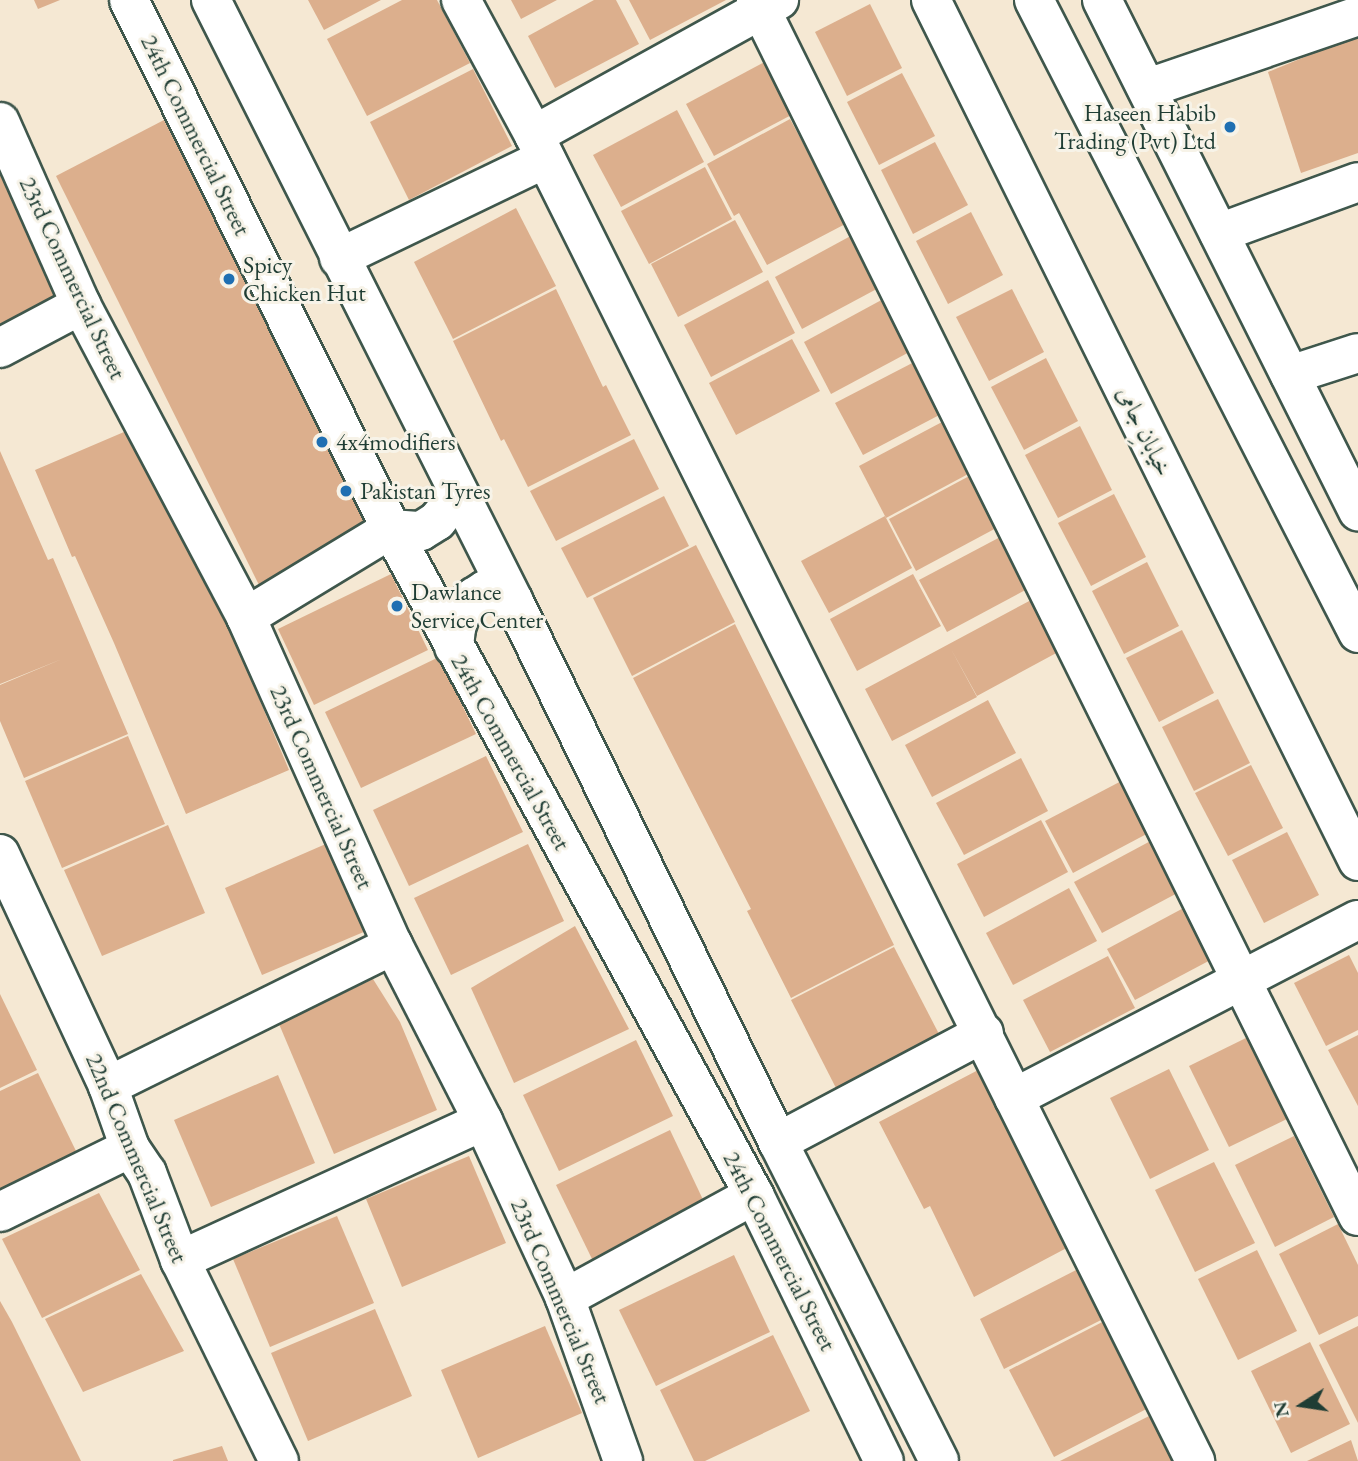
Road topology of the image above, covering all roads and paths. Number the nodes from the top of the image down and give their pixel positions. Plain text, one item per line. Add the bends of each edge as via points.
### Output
1 (129, 0) edge
2 (211, 0) edge
3 (461, 0) edge
4 (931, 0) edge
5 (1034, 0) edge
6 (1102, 0) edge
7 (765, 3) edge
8 (1358, 16) edge
9 (1148, 88) junction
10 (0, 122) edge
11 (539, 147) junction
12 (1358, 182) edge
13 (1219, 233) junction
14 (339, 258) junction
15 (81, 305) junction
16 (0, 348) edge
17 (1358, 352) edge
18 (1290, 375) junction
19 (456, 489) junction
20 (1358, 511) edge
21 (391, 529) junction
22 (514, 602) junction
23 (246, 617) junction
24 (1358, 633) edge
25 (454, 647) junction
26 (0, 854) edge
27 (1358, 861) edge
28 (1358, 920) edge
29 (393, 945) junction
30 (1241, 981) junction
31 (984, 1033) junction
32 (108, 1086) junction
33 (1014, 1098) junction
34 (483, 1121) junction
35 (778, 1142) junction
36 (130, 1148) junction
37 (754, 1195) junction
38 (0, 1212) edge
39 (1358, 1216) edge
40 (180, 1260) junction
41 (565, 1298) junction
42 (279, 1461) edge
43 (623, 1461) edge
44 (884, 1461) edge
45 (939, 1461) edge
46 (1195, 1461) edge

1 - 21 street, 24th Commercial Street
2 - 14 street, 24th Commercial Street
3 - 11 street
4 - 27 street, خیابانِ جامی
5 - 24 street
6 - 9 street
7 - 11 street
7 - 30 street
8 - 9 street
9 - 13 street
10 - 15 street, 23rd Commercial Street
11 - 14 street
11 - 31 street
12 - 13 street
13 - 18 street
14 - 19 street, 24th Commercial Street
15 - 16 street
15 - 23 street, 23rd Commercial Street
17 - 18 street
18 - 20 street
19 - 21 street via 437,521 421,531
19 - 22 street, 24th Commercial Street
21 - 23 street
21 - 25 street, 24th Commercial Street
22 - 25 street via 485,590 474,597 463,608
22 - 35 street, 24th Commercial Street
23 - 29 street, 23rd Commercial Street
25 - 37 street, 24th Commercial Street
26 - 32 street, 22nd Commercial Street
28 - 30 street
29 - 32 street
29 - 34 street, 23rd Commercial Street
30 - 33 street
30 - 39 street
31 - 33 street
31 - 35 street
32 - 36 street, 22nd Commercial Street
33 - 46 street
34 - 40 street
34 - 41 street, 23rd Commercial Street
35 - 45 street, 24th Commercial Street
36 - 38 street
36 - 40 street, 22nd Commercial Street via 147,1174
37 - 41 street
37 - 44 street, 24th Commercial Street
40 - 42 street, 22nd Commercial Street
41 - 43 street, 23rd Commercial Street

